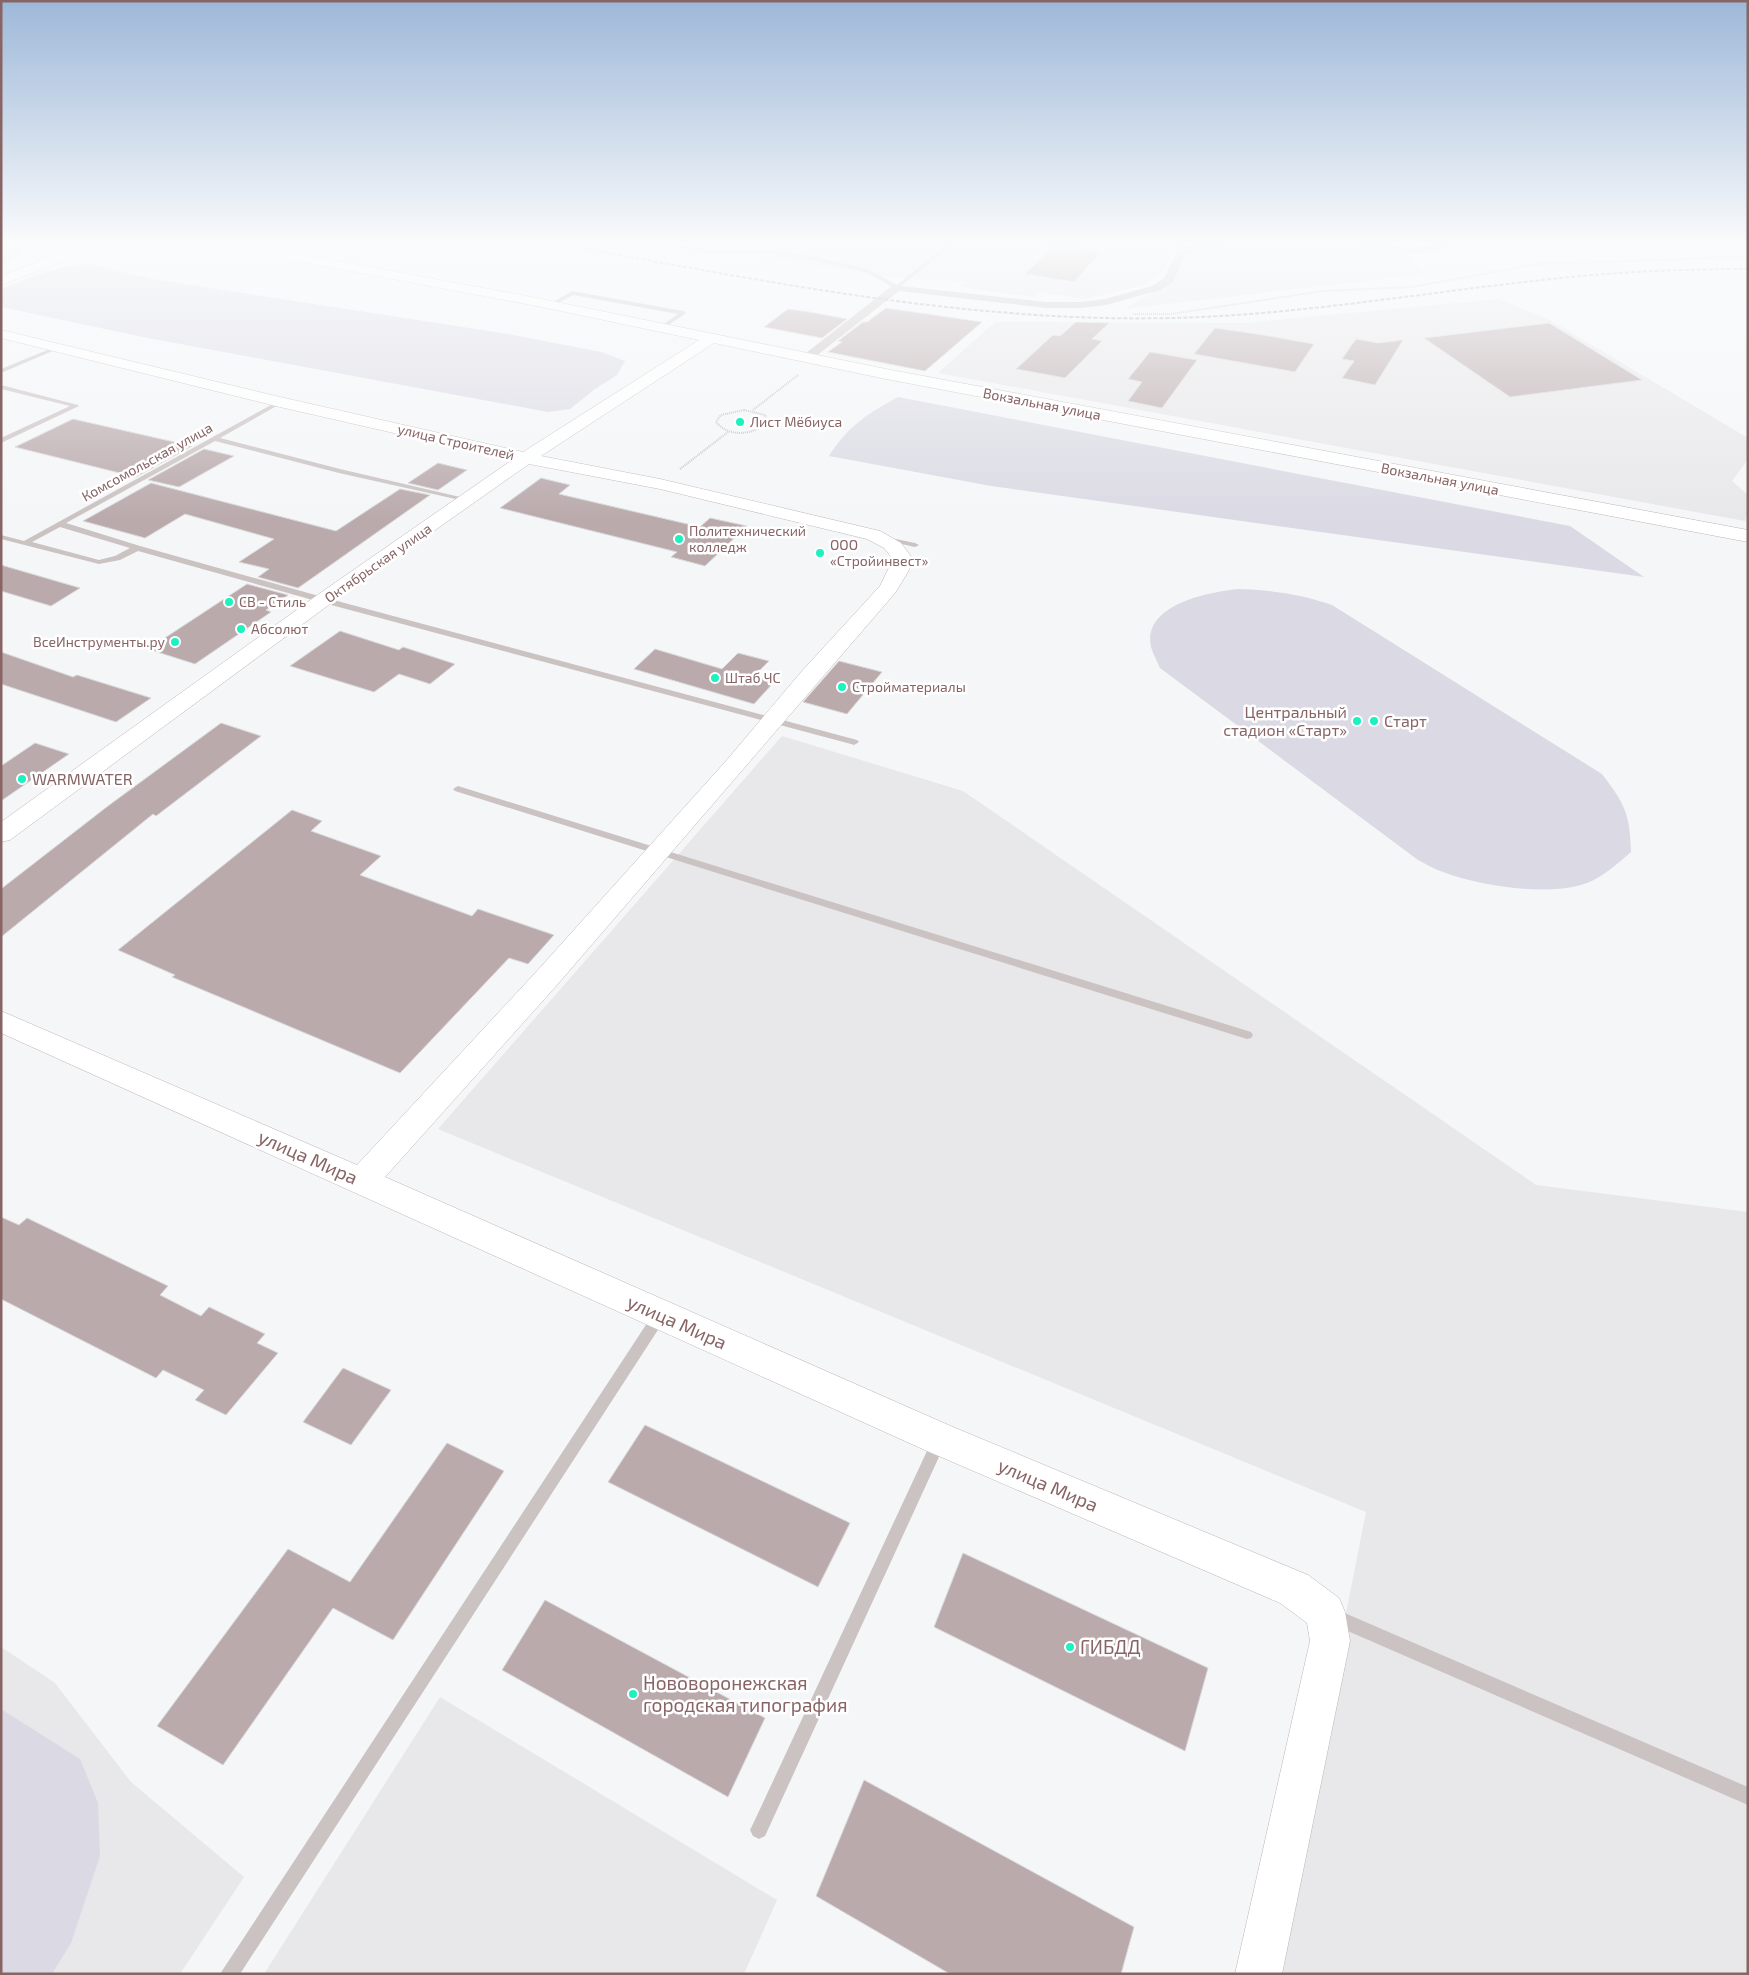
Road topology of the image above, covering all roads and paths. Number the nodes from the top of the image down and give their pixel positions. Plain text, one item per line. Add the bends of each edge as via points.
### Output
1 (6, 335) edge
2 (704, 335) edge
3 (839, 335) edge
4 (713, 337) junction
5 (59, 347) junction
6 (812, 358) junction
7 (1, 371) edge
8 (1, 387) edge
9 (280, 402) junction
10 (753, 410) junction
11 (729, 431) junction
12 (215, 439) junction
13 (1, 442) edge
14 (526, 458) junction
15 (660, 484) junction
16 (469, 500) junction
17 (60, 524) junction
18 (1, 536) edge
19 (1748, 536) edge
20 (921, 537) dead end
21 (25, 543) junction
22 (137, 548) junction
23 (909, 552) junction
24 (323, 600) junction
25 (772, 721) junction
26 (854, 742) dead end
27 (458, 788) dead end
28 (1, 834) edge
29 (657, 852) junction
30 (1, 1021) edge
31 (1247, 1034) dead end
32 (362, 1181) junction
33 (660, 1315) junction
34 (940, 1439) junction
35 (1327, 1627) junction
36 (1748, 1796) edge
37 (759, 1830) dead end
38 (229, 1974) edge
39 (1258, 1974) edge

1 - 5 street, улица Строителей
2 - 4 street, Вокзальная улица
3 - 6 street
4 - 6 street, Вокзальная улица
4 - 14 street, Октябрьская улица
5 - 7 lane
5 - 9 street, улица Строителей
6 - 10 path
6 - 19 street, Вокзальная улица
8 - 13 lane via 76,406
9 - 12 lane, Комсомольская улица
9 - 14 street, улица Строителей
10 - 11 path via 728,412 717,418 718,426
10 - 11 path via 765,415 766,425 746,432
11 - 15 path
12 - 16 lane
12 - 17 lane, Комсомольская улица
14 - 15 street, улица Строителей
14 - 16 street, Октябрьская улица
15 - 23 street, улица Строителей via 873,535 901,552
16 - 24 street, Октябрьская улица
17 - 21 lane, Комсомольская улица
17 - 22 lane
18 - 21 lane
20 - 23 lane
21 - 22 lane via 99,562
22 - 24 lane
23 - 25 street via 888,589
24 - 25 lane
24 - 28 street, Октябрьская улица
25 - 26 lane
25 - 29 street
27 - 29 lane
29 - 31 lane
29 - 32 street
30 - 32 street, улица Мира
32 - 33 street, улица Мира
33 - 34 street, улица Мира
33 - 38 lane
34 - 35 street, улица Мира via 1294,1589
34 - 37 lane
35 - 36 lane
35 - 39 street

